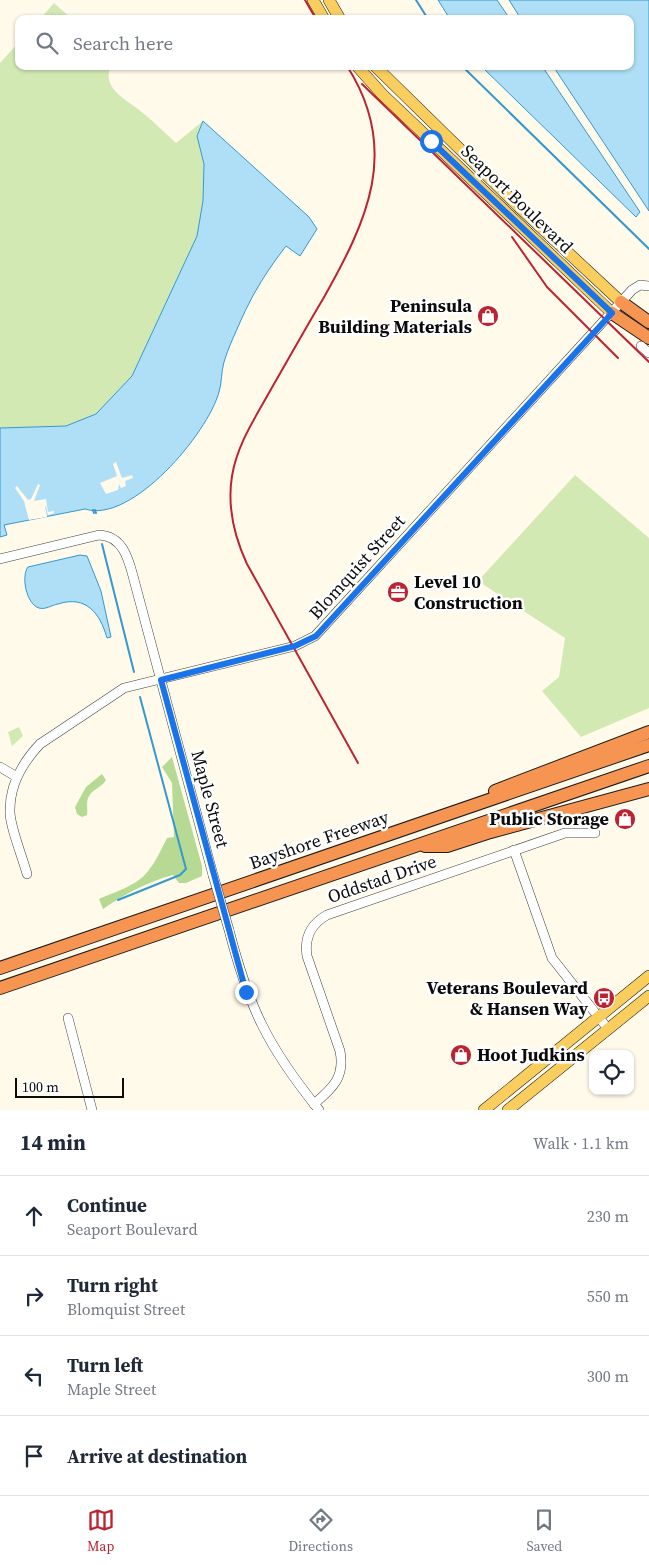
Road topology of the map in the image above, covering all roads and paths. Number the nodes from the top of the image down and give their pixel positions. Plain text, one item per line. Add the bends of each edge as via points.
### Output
1 (313, 0) edge
2 (329, 0) edge
3 (322, 15) edge
4 (338, 15) edge
5 (361, 70) edge
6 (379, 70) edge
7 (443, 134) junction
8 (431, 141) junction
9 (649, 286) edge
10 (621, 302) junction
11 (612, 313) junction
12 (649, 322) edge
13 (645, 342) edge
14 (649, 353) edge
15 (0, 559) edge
16 (161, 680) junction
17 (649, 732) edge
18 (649, 745) edge
19 (649, 766) edge
20 (0, 767) edge
21 (17, 777) junction
22 (649, 789) edge
23 (406, 829) junction
24 (595, 833) dead end
25 (412, 847) junction
26 (514, 850) junction
27 (27, 874) dead end
28 (0, 968) edge
29 (649, 976) edge
30 (0, 988) edge
31 (649, 996) edge
32 (598, 1017) junction
33 (68, 1018) dead end
34 (608, 1029) junction
35 (317, 1107) edge
36 (92, 1110) edge
37 (484, 1110) edge
38 (508, 1110) edge

1 - 3 main road
2 - 4 main road
5 - 8 main road, Seaport Boulevard
6 - 7 main road, Seaport Boulevard
7 - 8 main road
7 - 10 main road, Seaport Boulevard
8 - 11 main road, Seaport Boulevard
9 - 10 street, Blomquist Street via 636,287
10 - 11 street, Blomquist Street
10 - 12 highway
11 - 13 highway
11 - 16 street, Blomquist Street via 316,636 295,646
13 - 14 street
15 - 16 street, Maple Street via 99,535 114,539 124,549 131,567
16 - 21 street, Blomquist Street via 124,688 110,696 40,744
16 - 35 street, Maple Street, bridge via 243,983 260,1025 285,1066
17 - 23 highway via 509,785
18 - 23 highway, Bayshore Freeway
19 - 25 highway, Bayshore Freeway
20 - 21 street
21 - 27 street via 9,811
22 - 25 highway via 447,846
23 - 28 highway, Bayshore Freeway
24 - 26 street, Oddstad Drive via 565,833
25 - 30 highway, Bayshore Freeway
26 - 32 street via 548,950
26 - 35 street, Oddstad Drive via 327,915 314,924 307,939 307,956 340,1051 342,1066 336,1083
29 - 32 main road
31 - 34 main road
32 - 34 street
32 - 37 main road
33 - 36 street
34 - 38 main road

